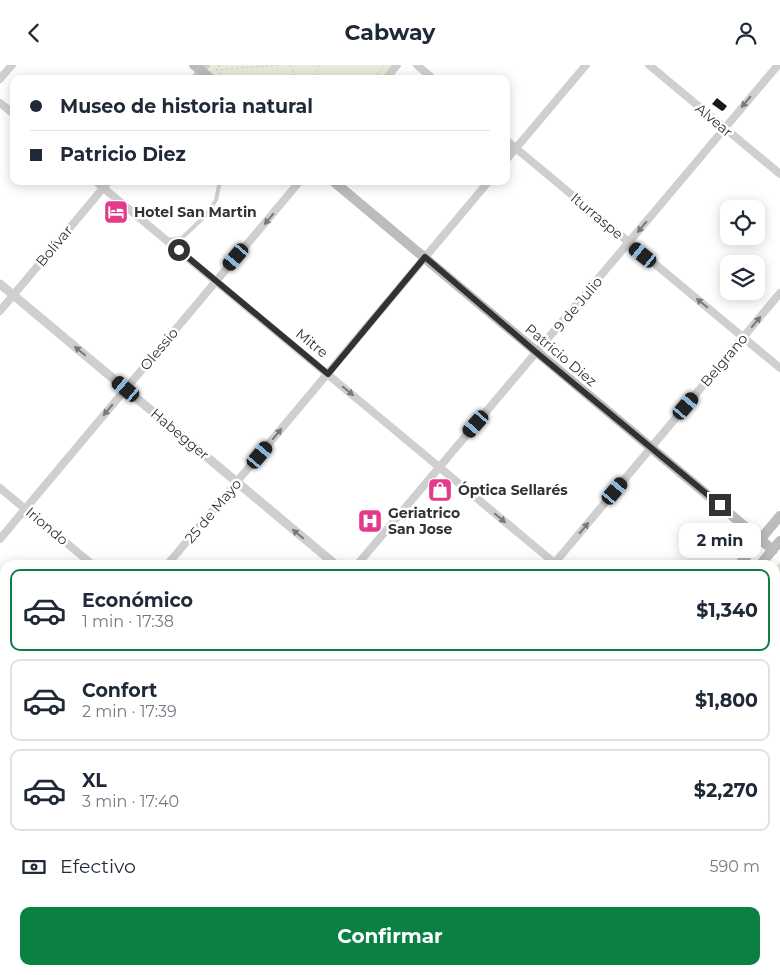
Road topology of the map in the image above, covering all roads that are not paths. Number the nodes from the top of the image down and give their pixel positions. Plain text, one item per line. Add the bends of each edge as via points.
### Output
1 (12, 65) edge
2 (397, 65) edge
3 (417, 65) edge
4 (586, 65) edge
5 (649, 65) edge
6 (778, 65) edge
7 (199, 70) edge
8 (213, 74) edge
9 (389, 75) edge
10 (428, 75) edge
11 (0, 79) edge
12 (0, 103) edge
13 (10, 111) edge
14 (724, 129) junction
15 (510, 143) edge
16 (516, 148) junction
17 (510, 155) edge
18 (780, 175) edge
19 (105, 185) edge
20 (107, 185) edge
21 (219, 185) edge
22 (297, 185) edge
23 (338, 185) edge
24 (486, 185) edge
25 (167, 240) junction
26 (629, 243) junction
27 (425, 257) junction
28 (216, 281) junction
29 (0, 284) edge
30 (780, 293) edge
31 (14, 295) junction
32 (0, 311) edge
33 (743, 337) junction
34 (537, 353) junction
35 (780, 368) edge
36 (328, 374) junction
37 (126, 389) junction
38 (651, 447) junction
39 (439, 467) junction
40 (237, 482) junction
41 (0, 488) edge
42 (26, 509) junction
43 (780, 516) edge
44 (0, 539) edge
45 (761, 539) junction
46 (780, 541) edge
47 (773, 550) junction
48 (87, 560) edge
49 (172, 560) edge
50 (330, 560) edge
51 (361, 560) edge
52 (550, 560) edge
53 (558, 560) edge
54 (744, 560) edge
55 (764, 560) edge

1 - 11 street
2 - 9 street
3 - 10 street
4 - 16 street
5 - 14 street, Alvear
6 -> 14 street, 9 de Julio
7 - 8 main road
12 - 13 street
14 - 18 street, Alvear
14 -> 26 street, 9 de Julio
15 - 16 street, Iturraspe
16 - 17 street
16 - 26 street, Iturraspe
19 - 31 street, Bolívar
20 - 25 street, Mitre
21 - 25 lane via 216,200 206,215 182,238
22 -> 28 street, Olessio
23 - 27 main road, Patricio Diez
24 - 27 street, 25 de Mayo
25 - 28 street, Mitre
33 -> 26 street, Iturraspe
26 - 34 street, 9 de Julio
27 - 34 main road, Patricio Diez
27 - 36 street, 25 de Mayo
28 - 36 street, Mitre
28 - 37 street, Olessio
29 - 31 street, Habegger
33 -> 30 street, Belgrano
31 - 32 street, Bolívar
37 -> 31 street, Habegger
33 - 35 street, Iturraspe
33 - 38 street, Belgrano
34 - 38 main road, Patricio Diez
34 - 39 street, 9 de Julio
36 -> 39 street, Mitre
40 -> 36 street, 25 de Mayo
37 - 40 street, Habegger
37 -> 42 street, Olessio
38 - 45 main road, Patricio Diez
53 -> 38 street, Belgrano
39 - 51 street, 9 de Julio
39 -> 52 street, Mitre
40 - 49 street, 25 de Mayo
50 -> 40 street, Habegger
41 - 42 street, Iriondo
42 - 44 street, Olessio
42 - 48 street, Iriondo
43 - 45 main road
45 - 47 main road, Patricio Diez
45 - 54 main road
46 - 47 main road
47 - 55 main road

